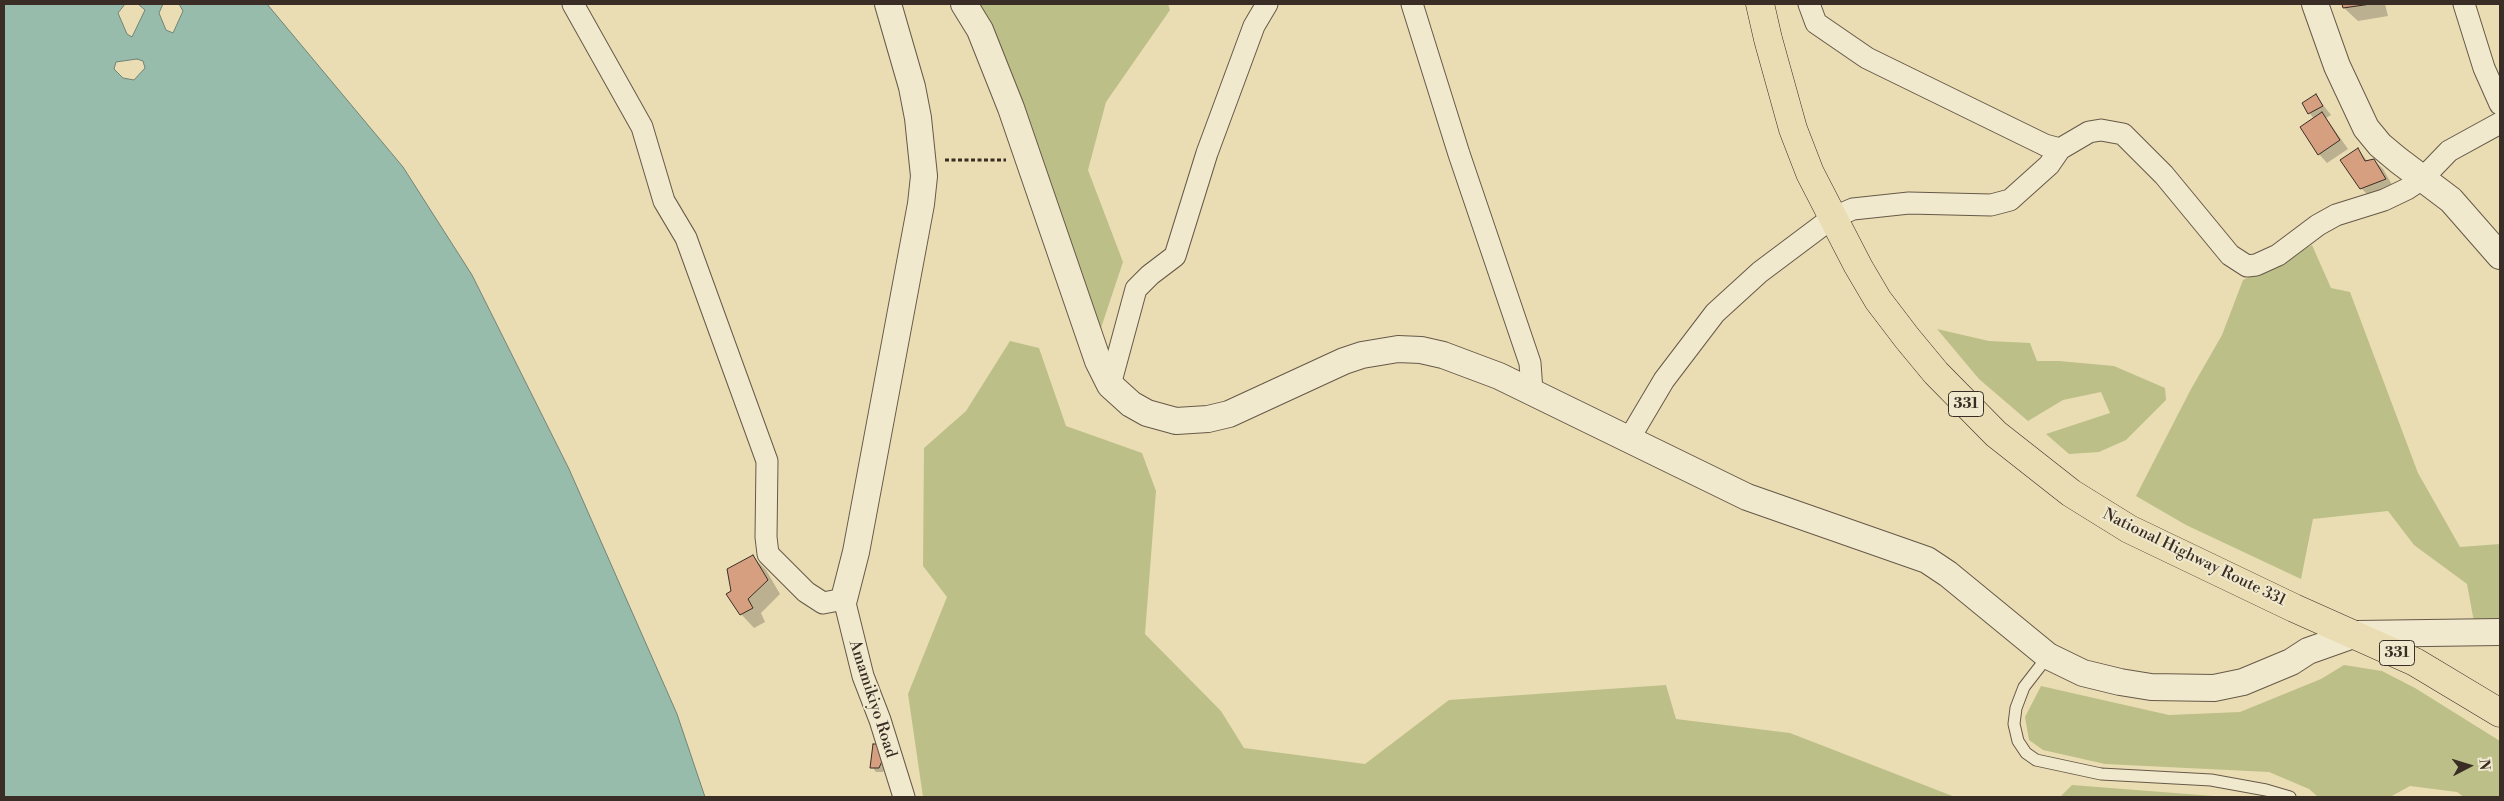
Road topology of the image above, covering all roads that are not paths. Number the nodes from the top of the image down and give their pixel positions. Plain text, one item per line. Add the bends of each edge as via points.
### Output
1 (573, 4) edge
2 (888, 4) edge
3 (964, 4) edge
4 (1268, 4) edge
5 (1412, 4) edge
6 (1760, 4) edge
7 (1809, 4) edge
8 (2315, 4) edge
9 (2464, 4) edge
10 (2500, 104) edge
11 (2500, 123) edge
12 (2060, 149) junction
13 (2422, 179) junction
14 (1832, 218) junction
15 (2500, 256) edge
16 (1110, 385) junction
17 (1532, 391) junction
18 (1629, 439) junction
19 (844, 599) junction
20 (2500, 632) edge
21 (2356, 634) junction
22 (2048, 656) junction
23 (2500, 713) edge
24 (904, 797) edge
25 (2290, 797) edge

1 - 19 street via 642,127 664,201 686,238 767,461 768,554 806,592 823,603
2 - 19 street via 912,88 924,176 850,581
3 - 16 street via 980,30 1008,98 1085,329
4 - 16 street via 1247,44 1207,154 1175,256 1136,289
5 - 17 street via 1530,363
6 - 14 highway, National Highway Route 331 / 331 via 1793,129
7 - 12 street via 1816,22 1867,58 2045,145
8 - 13 street via 2337,66 2366,128 2380,145
9 - 10 street via 2484,68
11 - 13 street via 2448,151
12 - 13 street via 2089,132 2101,130 2122,134 2164,175 2230,255 2247,266 2278,255 2336,215 2391,197
12 - 14 street via 2049,165 2010,200 1991,204 1909,203 1859,207
13 - 15 street via 2458,207
14 - 18 street via 1760,272 1715,313 1664,380
14 - 21 highway, National Highway Route 331 / 331 via 1878,300 1936,373 1996,434 2071,493 2129,529
16 - 17 street via 1147,413 1176,421 1191,421 1229,414 1344,361 1380,350 1398,349 1443,355
17 - 18 street
18 - 22 street via 1748,497 1927,560
19 - 24 street, Amamikiyo Road via 863,676
20 - 21 street
21 - 22 street via 2308,651 2291,662 2243,682 2214,688 2167,688 2120,682 2083,673
21 - 23 highway, National Highway Route 331 / 331 via 2437,674
22 - 25 lane via 2024,687 2014,724 2018,741 2036,760 2101,774 2211,780

